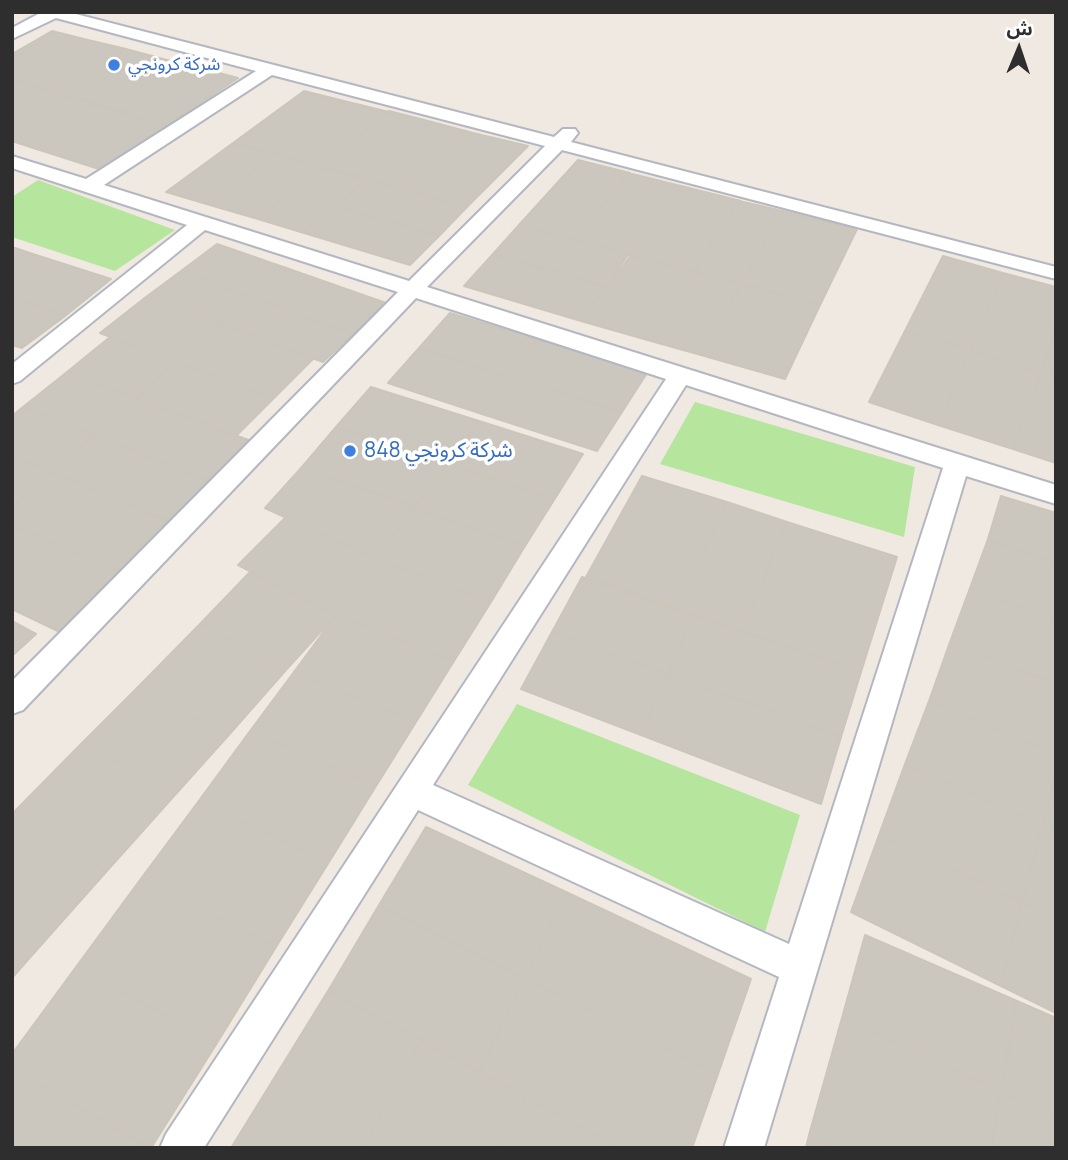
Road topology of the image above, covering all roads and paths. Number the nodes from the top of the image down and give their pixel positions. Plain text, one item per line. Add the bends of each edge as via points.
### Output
1 (103, 12) edge
2 (54, 13) edge
3 (12, 34) edge
4 (270, 69) junction
5 (566, 137) junction
6 (15, 165) edge
7 (89, 186) junction
8 (922, 219) dead end
9 (203, 222) junction
10 (1056, 273) edge
11 (413, 289) junction
12 (681, 375) junction
13 (12, 376) edge
14 (957, 463) junction
15 (1056, 495) edge
16 (12, 701) edge
17 (411, 791) junction
18 (799, 967) junction
19 (180, 1148) edge
20 (744, 1148) edge

1 - 5 street
2 - 3 street
2 - 4 street
4 - 5 street
4 - 7 street
5 - 8 street
5 - 10 street
5 - 11 street
6 - 7 street
7 - 9 street
9 - 11 street
9 - 13 street
11 - 12 street
11 - 16 street
12 - 14 street
12 - 17 street
14 - 15 street
14 - 18 street
17 - 18 street
17 - 19 street
18 - 20 street

